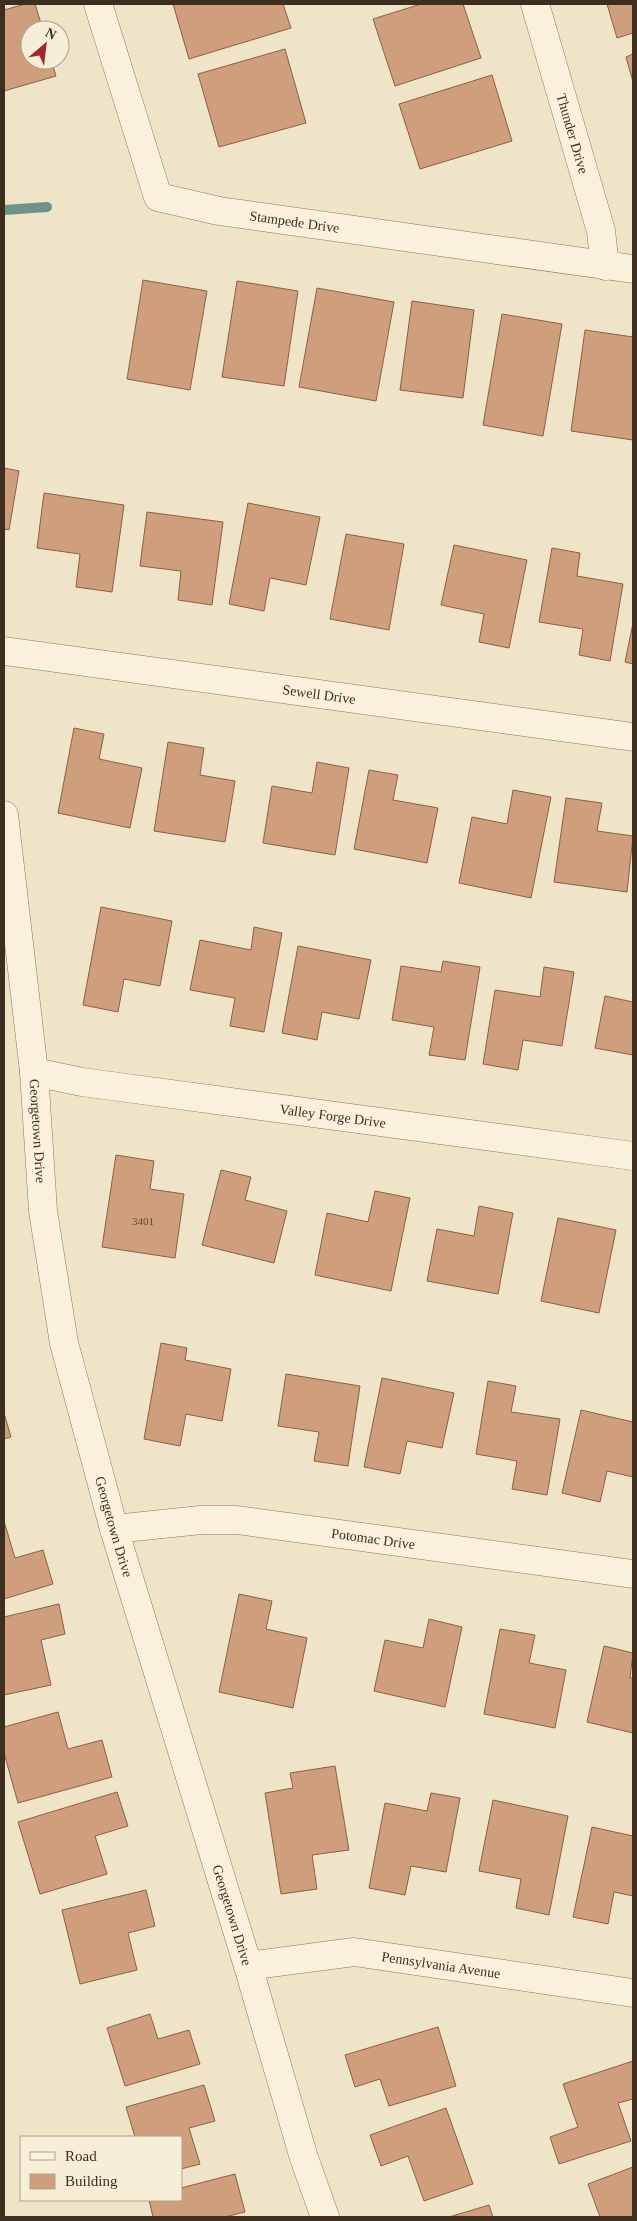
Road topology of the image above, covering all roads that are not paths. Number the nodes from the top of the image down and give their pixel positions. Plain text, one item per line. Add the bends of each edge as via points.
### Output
1 (98, 4) edge
2 (535, 4) edge
3 (605, 266) junction
4 (633, 269) edge
5 (4, 651) edge
6 (633, 737) edge
7 (4, 815) edge
8 (34, 1072) junction
9 (633, 1156) edge
10 (114, 1529) junction
11 (633, 1574) edge
12 (248, 1966) junction
13 (633, 1993) edge
14 (325, 2217) edge

1 - 3 street, Stampede Drive via 158,197 219,212
2 - 3 street, Thunder Drive via 601,231
3 - 4 street, Stampede Drive
5 - 6 street, Sewell Drive
7 - 8 street, Georgetown Drive
8 - 9 street, Valley Forge Drive via 82,1082
8 - 10 street, Georgetown Drive via 43,1210 64,1343
10 - 11 street, Potomac Drive via 201,1520 238,1520
10 - 12 street, Georgetown Drive
12 - 13 street, Pennsylvania Avenue via 354,1952
12 - 14 street, Georgetown Drive via 304,2158

